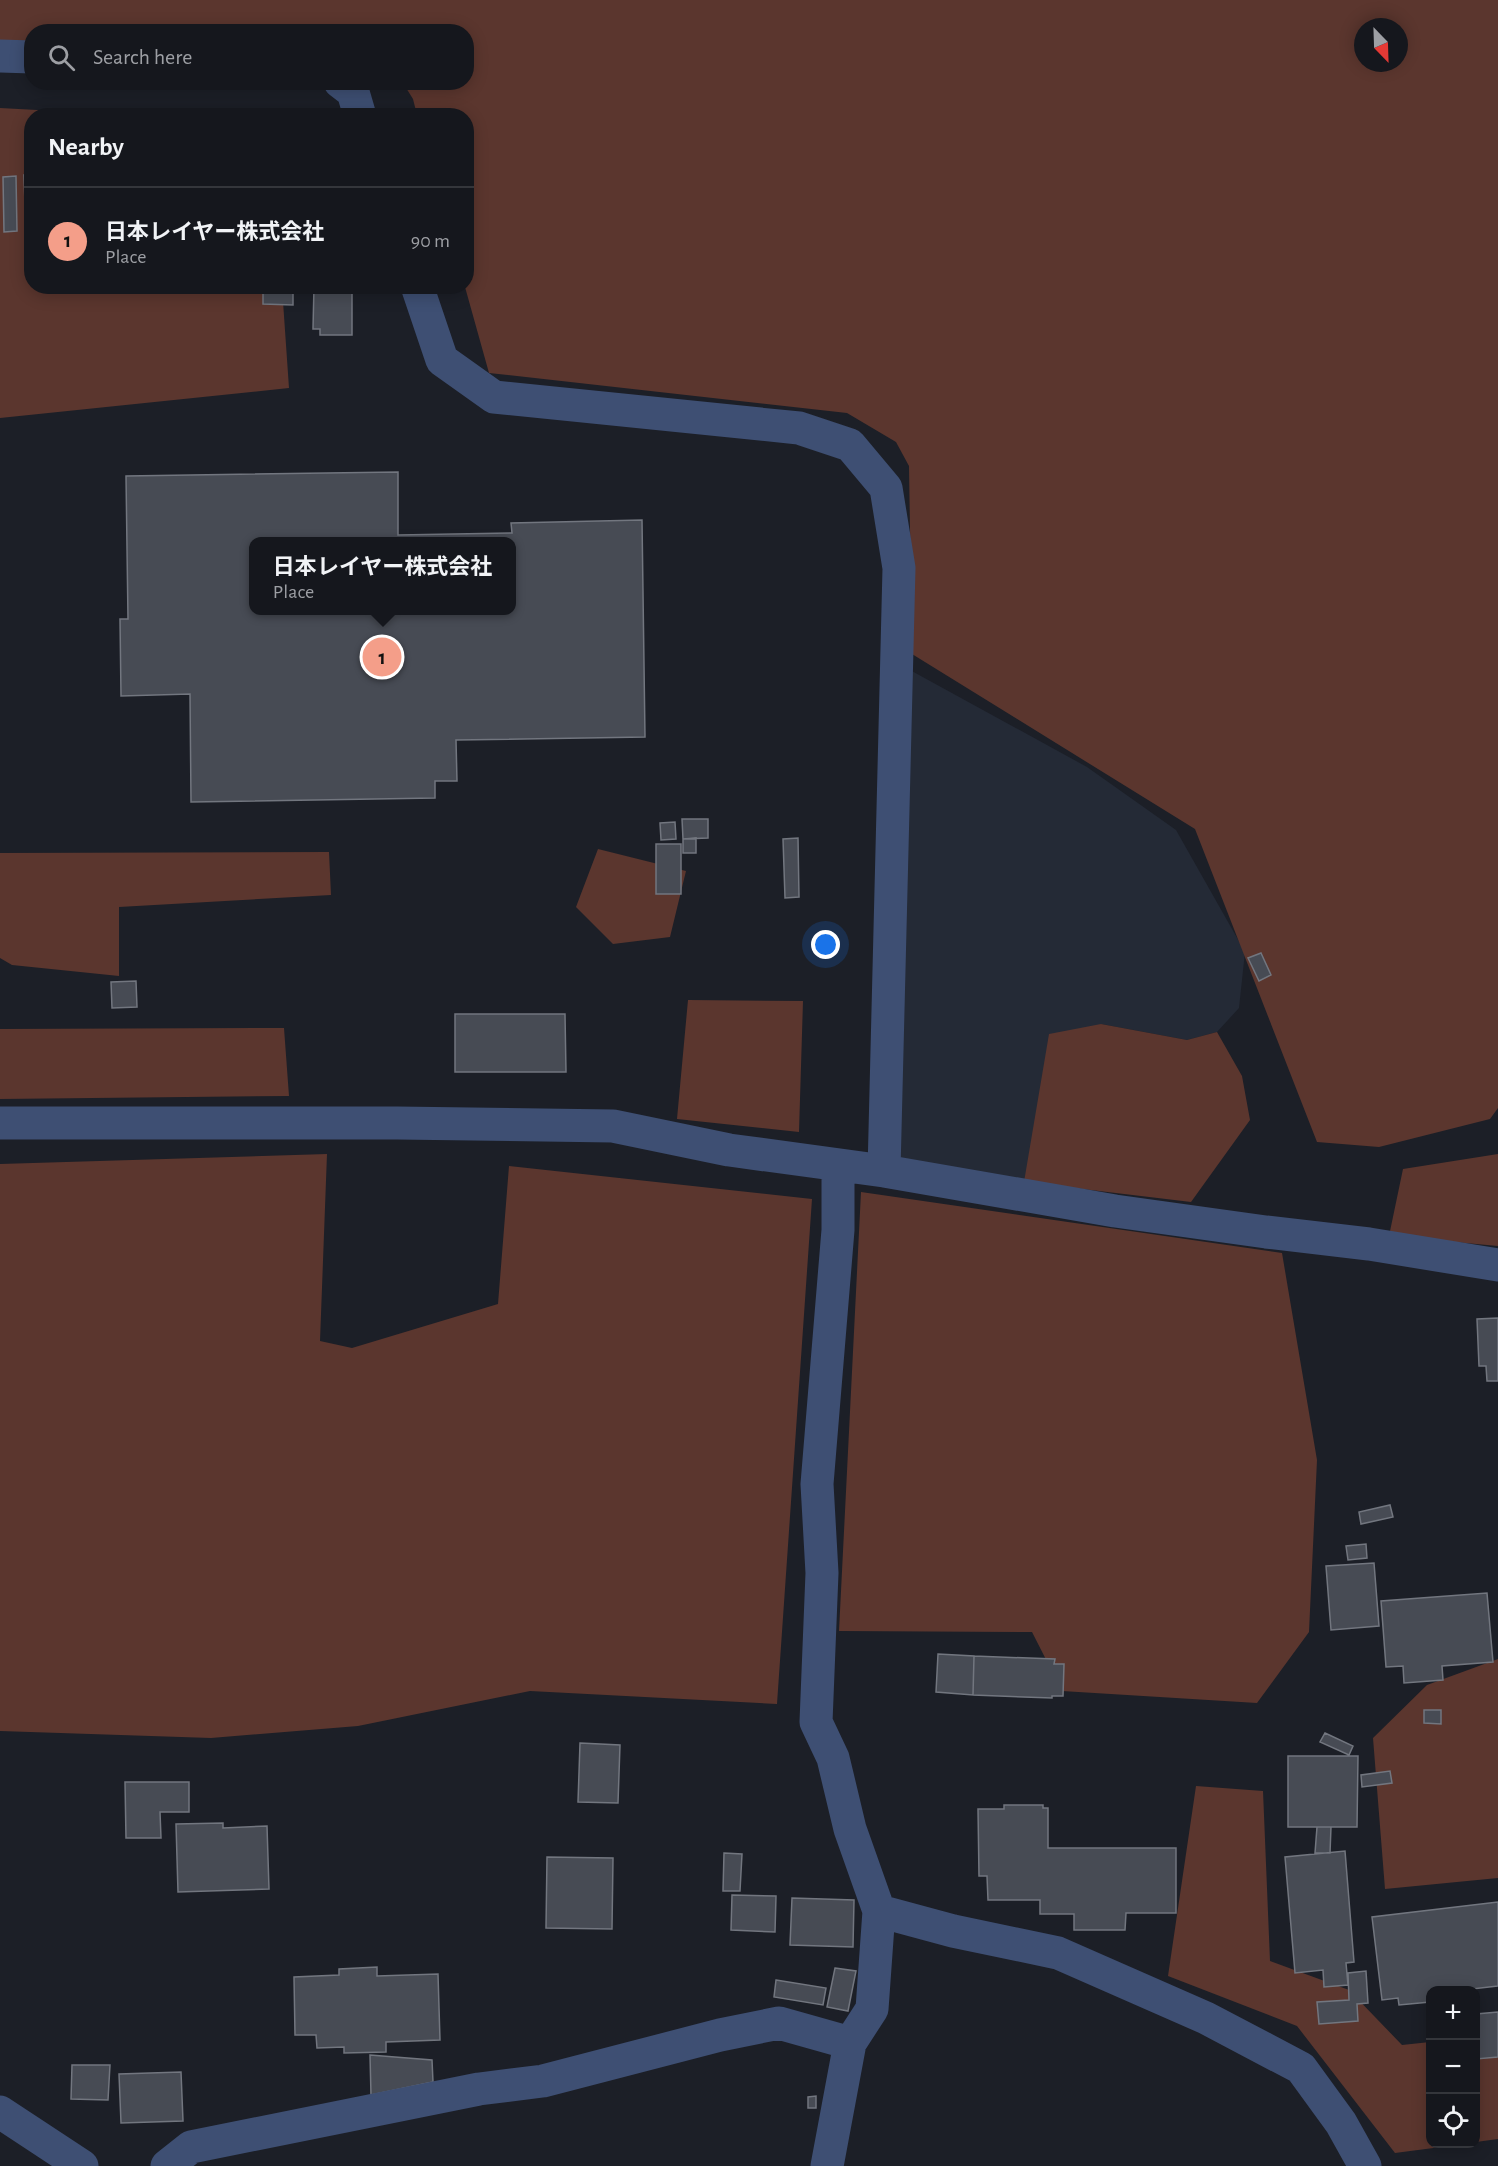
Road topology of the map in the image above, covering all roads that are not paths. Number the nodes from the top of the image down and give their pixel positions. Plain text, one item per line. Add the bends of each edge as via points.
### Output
1 (0, 56) edge
2 (24, 57) edge
3 (350, 90) edge
4 (358, 108) edge
5 (420, 294) edge
6 (0, 1123) edge
7 (838, 1165) junction
8 (884, 1171) junction
9 (1498, 1265) edge
10 (879, 1911) junction
11 (850, 2043) junction
12 (0, 2112) edge
13 (82, 2166) edge
14 (166, 2166) edge
15 (827, 2166) edge
16 (1365, 2166) edge

1 - 2 street
3 - 4 street
5 - 8 street via 442,360 494,397 799,428 850,445 886,488 899,568
6 - 7 street via 613,1126 729,1150
7 - 8 street
7 - 10 street via 838,1230 817,1484 822,1573 816,1722 833,1758 850,1829
8 - 9 street via 1114,1211
10 - 11 street via 872,2009
10 - 16 street via 1058,1953 1206,2018 1301,2068 1341,2123
11 - 14 street via 779,2023 767,2025 543,2080 468,2091 191,2147
11 - 15 street
12 - 13 street

